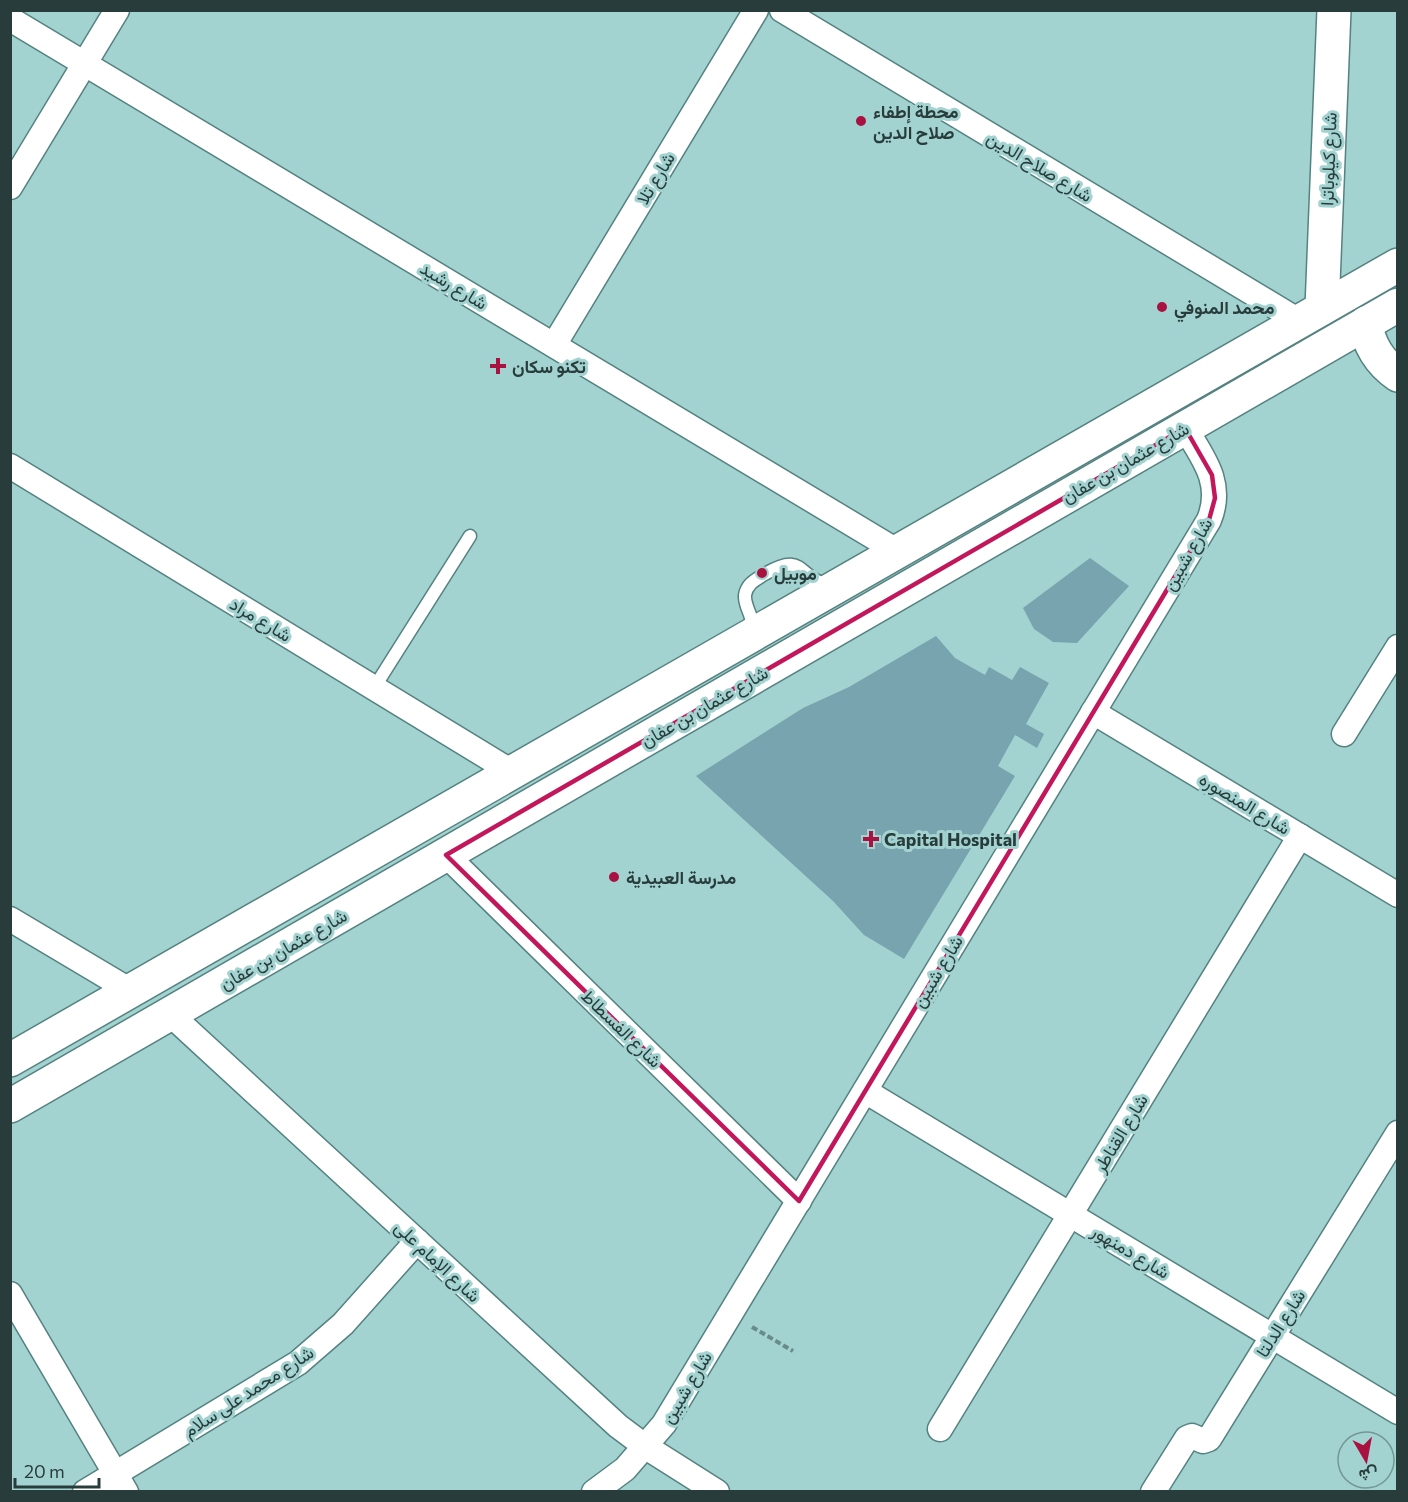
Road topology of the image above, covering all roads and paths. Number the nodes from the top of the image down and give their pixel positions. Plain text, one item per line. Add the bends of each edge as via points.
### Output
1 (117, 10) edge
2 (756, 10) edge
3 (782, 10) edge
4 (1334, 10) edge
5 (10, 19) edge
6 (84, 64) junction
7 (10, 187) edge
8 (1398, 265) edge
9 (1398, 305) edge
10 (1310, 315) junction
11 (1366, 323) junction
12 (554, 345) junction
13 (1398, 375) edge
14 (1185, 428) junction
15 (10, 466) edge
16 (470, 536) dead end
17 (897, 551) junction
18 (836, 586) junction
19 (751, 635) junction
20 (1398, 647) edge
21 (374, 688) junction
22 (1093, 712) junction
23 (1344, 734) dead end
24 (512, 772) junction
25 (1300, 836) junction
26 (446, 855) junction
27 (1398, 895) edge
28 (10, 919) edge
29 (131, 991) junction
30 (170, 1014) junction
31 (10, 1060) edge
32 (865, 1090) junction
33 (10, 1106) edge
34 (1398, 1133) edge
35 (799, 1201) junction
36 (1070, 1214) junction
37 (417, 1241) junction
38 (10, 1294) edge
39 (730, 1314) junction
40 (1272, 1336) junction
41 (793, 1351) dead end
42 (1398, 1412) edge
43 (940, 1429) dead end
44 (646, 1448) junction
45 (121, 1482) edge
46 (85, 1491) edge
47 (594, 1491) edge
48 (717, 1491) edge
49 (1153, 1491) edge

1 - 6 street
2 - 12 street, شارع تلا
3 - 10 street, شارع صلاح الدين
4 - 10 main road, شارع كيلوباترا
5 - 6 street, شارع رشيد
6 - 7 street
6 - 12 street, شارع رشيد
8 - 10 main road, شارع عثمان بن عفان
9 - 11 main road, شارع عثمان بن عفان
10 - 17 main road, شارع عثمان بن عفان
11 - 13 main road via 1373,348
11 - 14 main road, شارع عثمان بن عفان
12 - 17 street, شارع رشيد
14 - 22 street, شارع شبين via 1212,475 1212,513
14 - 26 main road, شارع عثمان بن عفان
15 - 21 street, شارع مراد
16 - 21 lane
17 - 18 main road, شارع عثمان بن عفان
18 - 19 main road, شارع عثمان بن عفان
18 - 19 lane via 820,583 798,566 777,567 752,582 746,591 753,621
19 - 24 main road, شارع عثمان بن عفان
20 - 23 street
21 - 24 street, شارع مراد
22 - 25 street, شارع المنصوره
22 - 32 street, شارع شبين
24 - 29 main road, شارع عثمان بن عفان
25 - 27 street, شارع المنصوره
25 - 36 street, شارع القناطر
26 - 30 main road, شارع عثمان بن عفان
26 - 35 street, شارع الفسطاط
28 - 29 street
29 - 31 main road, شارع عثمان بن عفان
30 - 33 main road, شارع عثمان بن عفان
30 - 37 street, شارع الإمام على
32 - 35 street, شارع شبين
32 - 36 street, شارع دمنهور
34 - 40 street, شارع الدلتا
35 - 39 street, شارع شبين
36 - 40 street, شارع دمنهور
36 - 43 street, شارع القناطر
37 - 44 street, شارع الإمام على
37 - 45 street, شارع محمد على سلام via 343,1324 298,1363
38 - 45 street
39 - 41 path
39 - 44 street, شارع شبين
40 - 42 street, شارع دمنهور
40 - 49 street, شارع الدلتا via 1209,1439 1187,1438
44 - 47 street, شارع شبين
44 - 48 street, شارع الإمام على
45 - 46 street, شارع محمد على سلام

